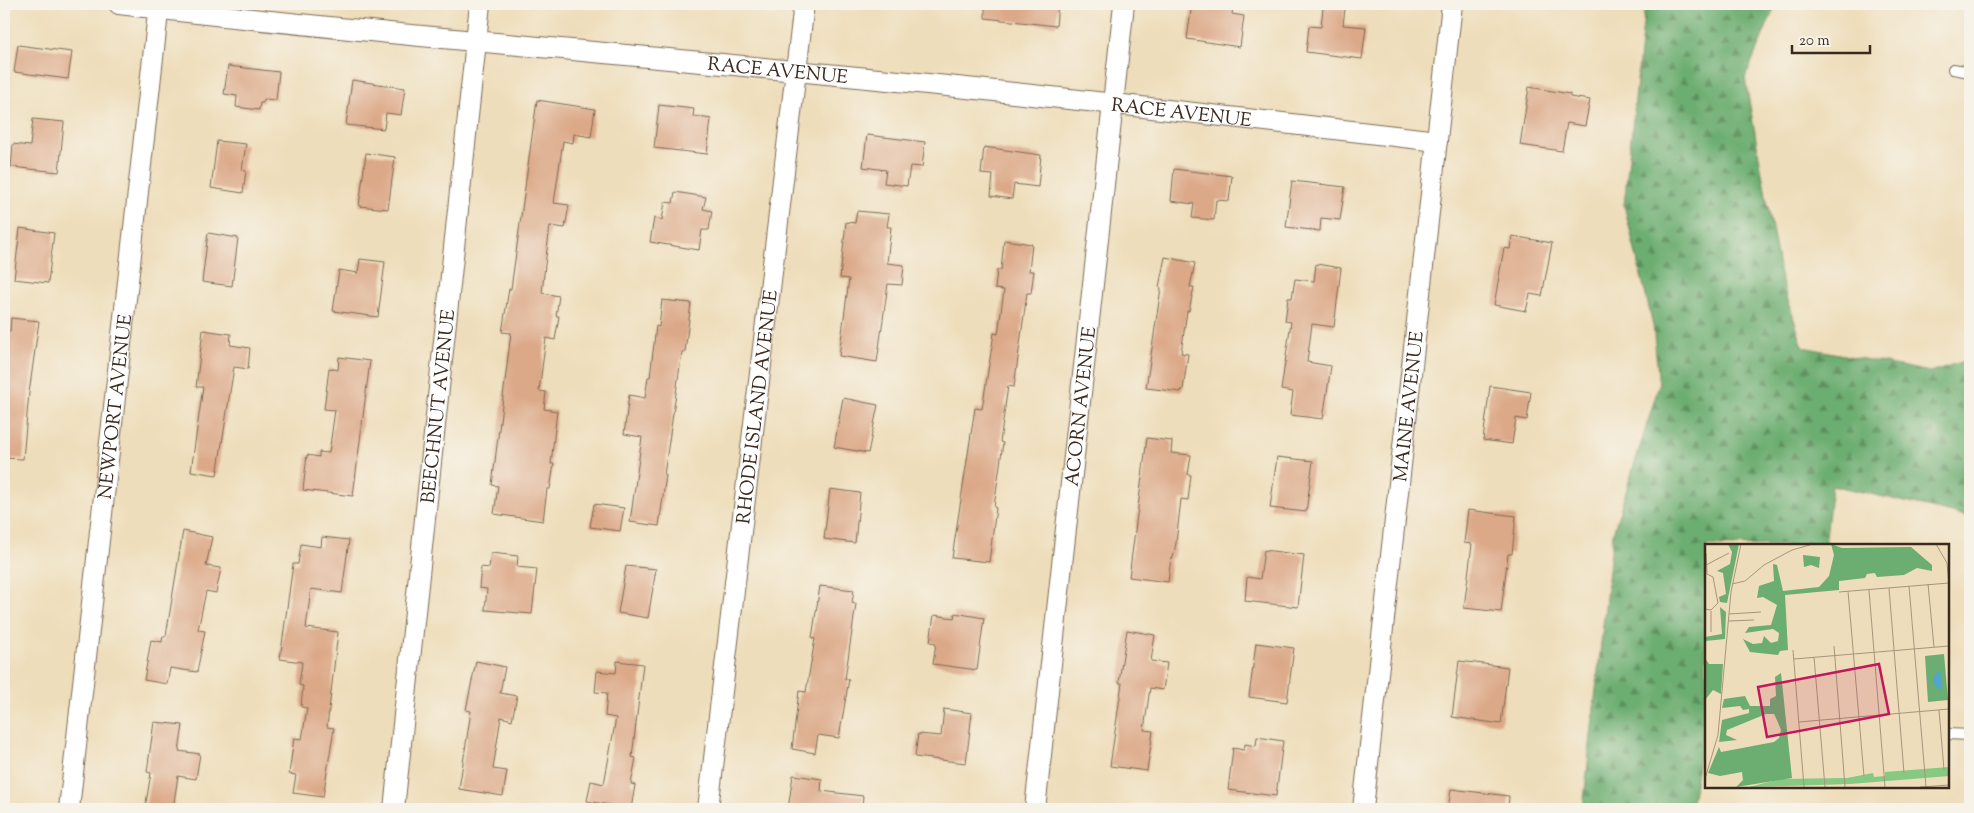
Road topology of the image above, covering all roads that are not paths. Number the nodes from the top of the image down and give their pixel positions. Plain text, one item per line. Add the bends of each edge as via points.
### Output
1 (119, 4) edge
2 (480, 4) edge
3 (804, 4) edge
4 (1124, 4) edge
5 (1452, 4) edge
6 (159, 6) edge
7 (476, 42) junction
8 (1953, 69) dead end
9 (797, 71) junction
10 (1970, 72) edge
11 (1112, 104) junction
12 (1437, 141) junction
13 (1949, 734) edge
14 (1970, 734) edge
15 (68, 809) edge
16 (394, 809) edge
17 (708, 809) edge
18 (1034, 809) edge
19 (1363, 809) edge

1 - 6 street, RACE AVENUE
2 - 7 street, BEECHNUT AVENUE
3 - 9 street, RHODE ISLAND AVENUE
4 - 11 street, ACORN AVENUE
5 - 12 street, MAINE AVENUE
6 - 7 street, RACE AVENUE
6 - 15 street, NEWPORT AVENUE
7 - 9 street, RACE AVENUE
7 - 16 street, BEECHNUT AVENUE
8 - 10 lane
9 - 11 street, RACE AVENUE
9 - 17 street, RHODE ISLAND AVENUE
11 - 12 street, RACE AVENUE
11 - 18 street, ACORN AVENUE
12 - 19 street, MAINE AVENUE
13 - 14 lane

